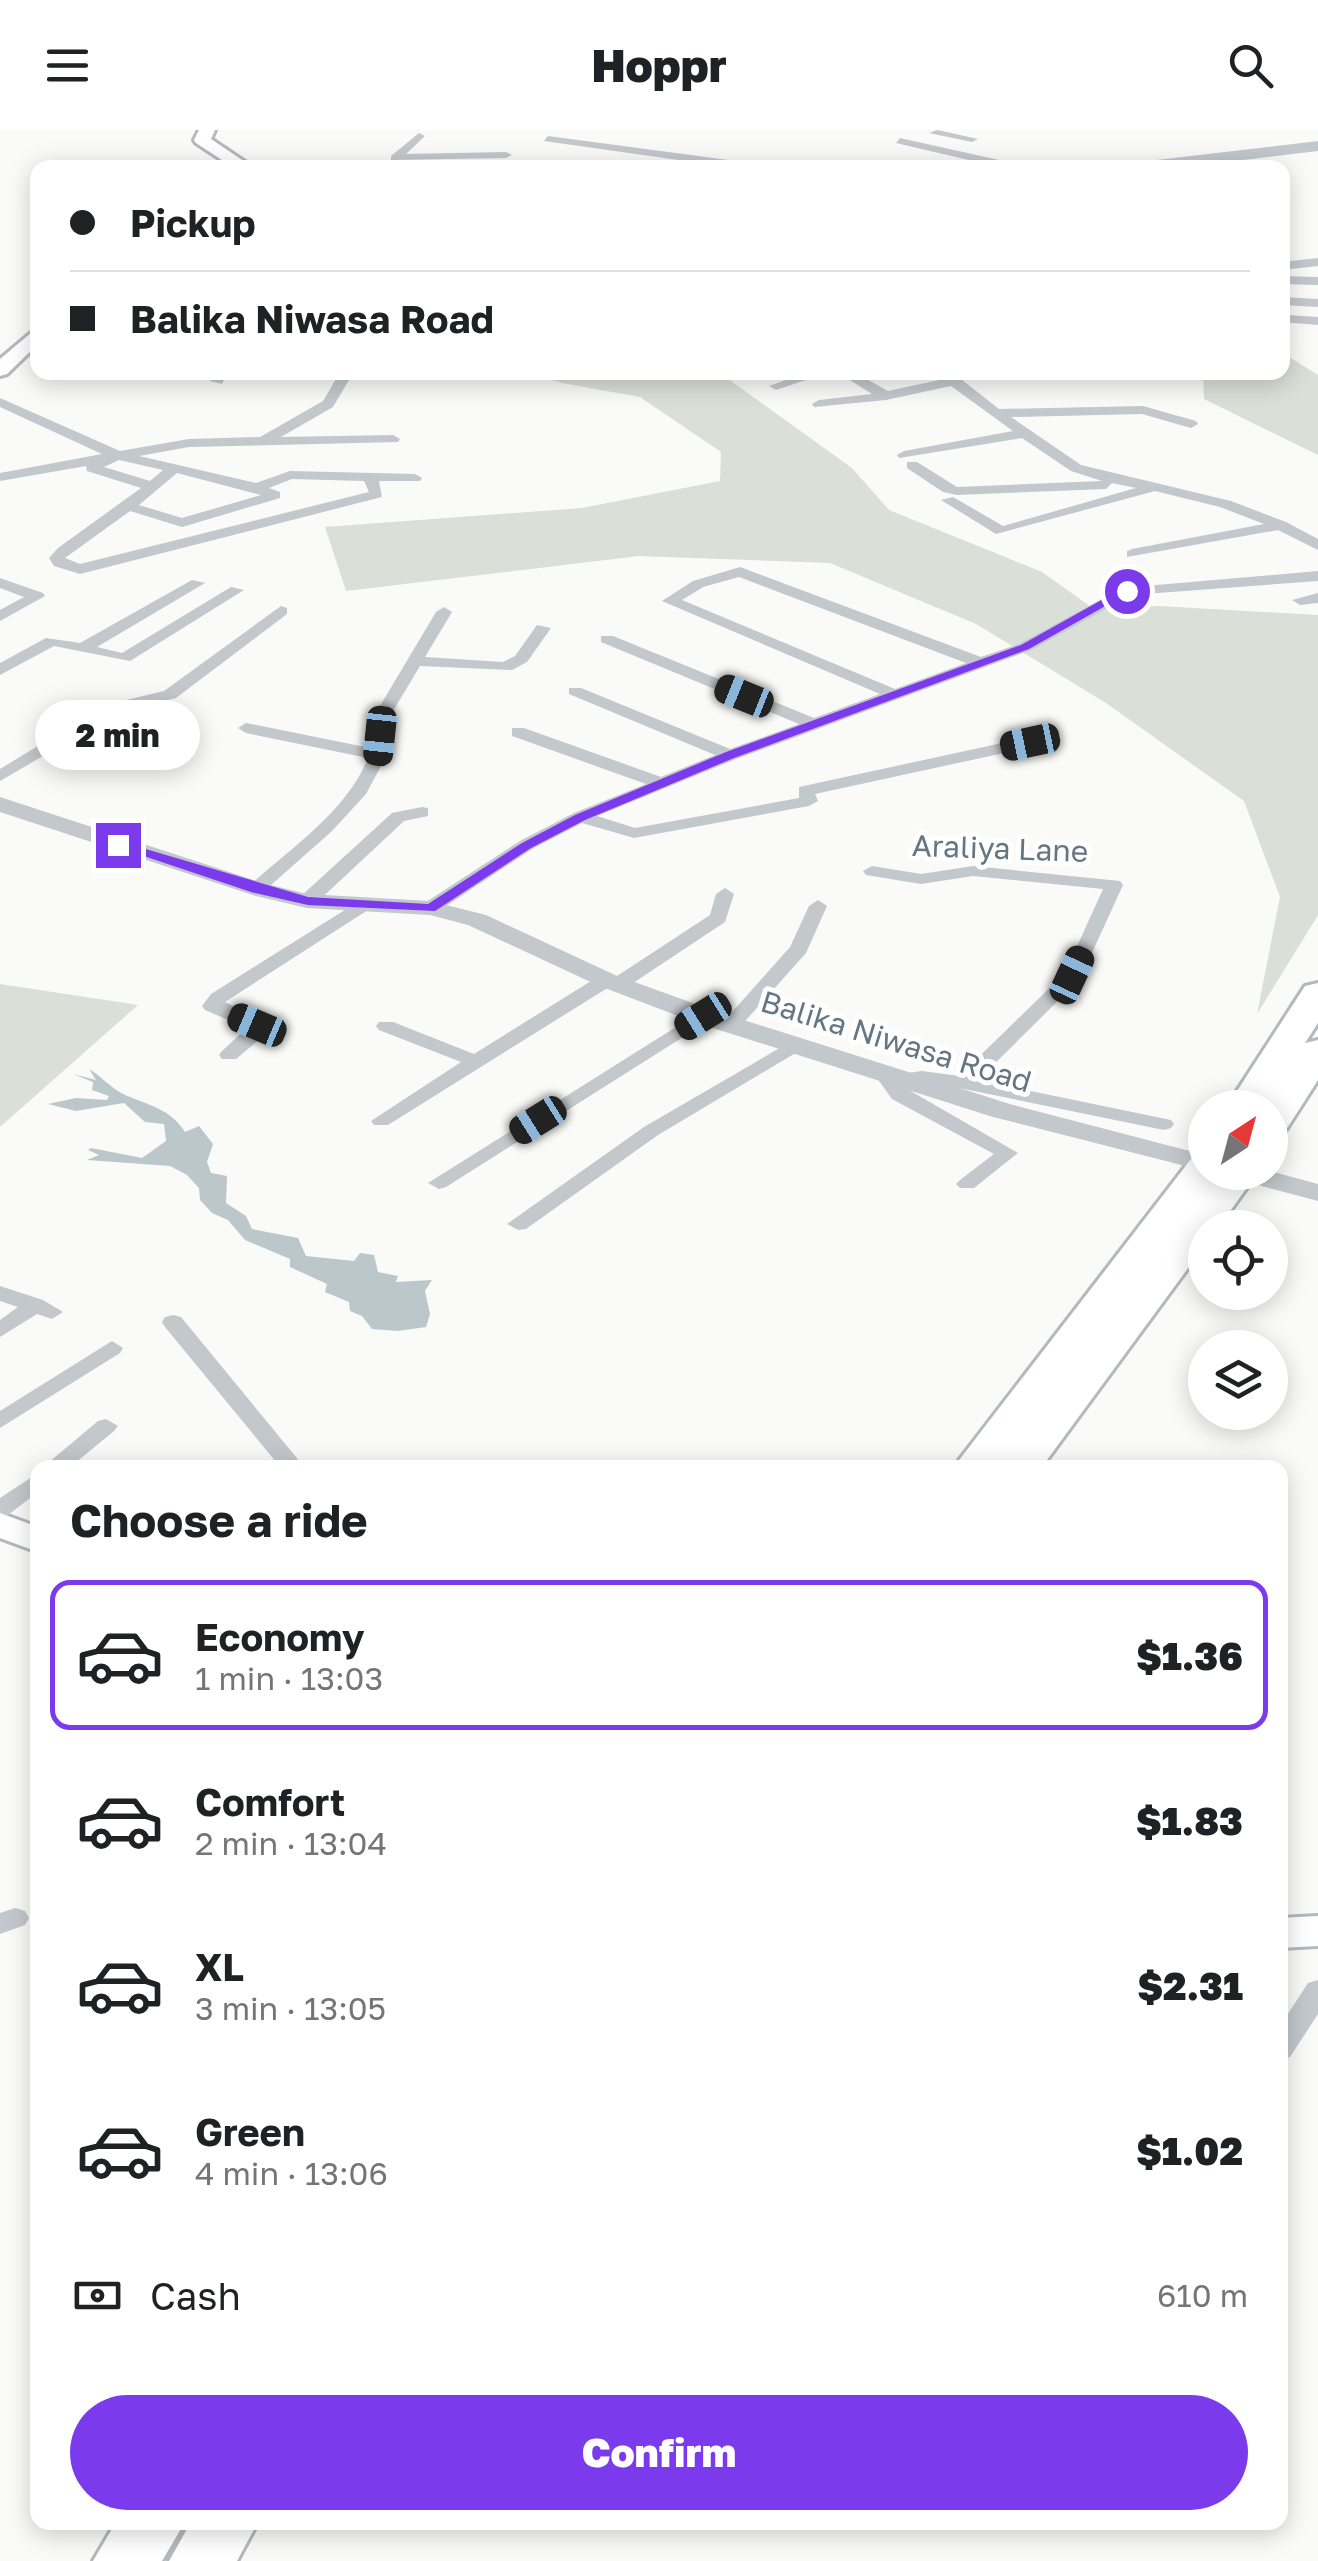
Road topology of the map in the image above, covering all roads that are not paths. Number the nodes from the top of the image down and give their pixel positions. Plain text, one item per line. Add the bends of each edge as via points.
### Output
1 (207, 130) edge
2 (558, 130) edge
3 (922, 130) edge
4 (990, 130) edge
5 (418, 136) dead end
6 (972, 139) junction
7 (900, 141) dead end
8 (1318, 146) edge
9 (953, 152) junction
10 (233, 160) edge
11 (500, 160) edge
12 (668, 160) edge
13 (987, 160) edge
14 (1226, 160) edge
15 (1318, 262) edge
16 (1290, 265) edge
17 (1290, 280) edge
18 (1318, 281) edge
19 (1290, 301) edge
20 (1318, 303) edge
21 (1290, 319) edge
22 (1318, 321) edge
23 (30, 341) edge
24 (0, 370) edge
25 (342, 380) dead end
26 (797, 380) edge
27 (857, 380) edge
28 (936, 380) edge
29 (957, 380) edge
30 (776, 386) dead end
31 (886, 396) junction
32 (0, 402) edge
33 (819, 404) dead end
34 (996, 413) junction
35 (1191, 424) dead end
36 (1024, 433) junction
37 (393, 439) dead end
38 (262, 442) junction
39 (119, 455) junction
40 (176, 467) junction
41 (0, 477) edge
42 (370, 477) junction
43 (415, 478) dead end
44 (1124, 482) junction
45 (151, 486) junction
46 (257, 486) junction
47 (1156, 488) junction
48 (948, 500) dead end
49 (128, 506) junction
50 (1281, 525) junction
51 (1318, 545) edge
52 (1132, 554) dead end
53 (1318, 576) edge
54 (0, 582) edge
55 (197, 583) dead end
56 (236, 590) dead end
57 (1318, 598) edge
58 (1300, 600) dead end
59 (282, 611) dead end
60 (444, 612) dead end
61 (0, 616) edge
62 (543, 628) dead end
63 (607, 639) dead end
64 (83, 648) junction
65 (416, 660) junction
66 (981, 663) junction
67 (0, 670) edge
68 (575, 690) dead end
69 (896, 695) junction
70 (813, 724) junction
71 (246, 728) dead end
72 (518, 732) dead end
73 (1030, 742) dead end
74 (730, 755) junction
75 (378, 756) junction
76 (0, 776) edge
77 (660, 783) junction
78 (0, 804) edge
79 (422, 812) dead end
80 (580, 818) junction
81 (872, 871) dead end
82 (256, 889) junction
83 (725, 894) dead end
84 (308, 901) junction
85 (364, 904) junction
86 (818, 906) dead end
87 (430, 908) junction
88 (612, 982) junction
89 (1318, 994) edge
90 (703, 1016) junction
91 (732, 1024) junction
92 (386, 1026) dead end
93 (797, 1044) junction
94 (1318, 1052) edge
95 (230, 1056) dead end
96 (477, 1062) junction
97 (892, 1077) junction
98 (964, 1083) junction
99 (1257, 1090) edge
100 (1288, 1098) edge
101 (381, 1121) dead end
102 (1164, 1124) dead end
103 (1188, 1160) edge
104 (439, 1184) dead end
105 (967, 1184) dead end
106 (1188, 1187) edge
107 (1226, 1190) edge
108 (518, 1224) dead end
109 (0, 1293) edge
110 (173, 1322) dead end
111 (0, 1330) edge
112 (112, 1348) dead end
113 (0, 1421) edge
114 (106, 1426) dead end
115 (64, 1460) edge
116 (290, 1460) edge
117 (981, 1460) edge
118 (1023, 1460) edge
119 (30, 1486) edge
120 (0, 1510) edge
121 (0, 1524) edge
122 (30, 1537) edge
123 (1318, 1931) edge
124 (1288, 1933) edge
125 (1318, 1991) edge
126 (1288, 2037) edge
127 (148, 2530) edge
128 (222, 2530) edge
129 (125, 2561) edge
130 (201, 2561) edge

1 - 10 main road via 202,140
2 - 12 street via 542,144
3 - 6 street
4 - 6 street
5 - 11 street via 396,158 511,154
6 - 9 street
7 - 9 street
8 - 14 street
9 - 13 street
15 - 16 street
17 - 18 street
19 - 20 street
21 - 22 street
23 - 24 main road
25 - 38 street via 328,404
26 - 30 street
27 - 31 street
28 - 31 street
29 - 34 street
31 - 33 street
32 - 39 street
34 - 35 street via 1142,410
34 - 36 street
36 - 44 street via 1076,468
36 - 44 street via 908,460 957,490
37 - 38 street
38 - 39 street
39 - 40 street
39 - 41 street
39 - 45 street via 92,468
40 - 45 street
40 - 46 street
42 - 43 street
42 - 46 street via 290,475
42 - 49 street via 376,494 80,569 59,563 63,552
44 - 47 street
45 - 49 street
46 - 49 street via 275,495 182,523
47 - 48 street via 1001,531
47 - 50 street
50 - 51 street
50 - 52 street
53 - 66 street via 1127,591 1025,647
54 - 61 street via 37,596
55 - 64 street
56 - 64 street via 124,658
57 - 58 street
59 - 76 street via 170,695 111,709
60 - 65 street
62 - 65 street via 521,659 506,667
63 - 70 street
64 - 67 street via 52,640
65 - 75 street via 382,716
66 - 69 street
66 - 69 street via 740,572 670,601
68 - 74 street
69 - 70 street
70 - 74 street
71 - 75 street
72 - 77 street
73 - 80 street via 806,791 809,801 634,833
74 - 77 street
75 - 82 street via 336,817
77 - 80 street
78 - 82 street, Balika Niwasa Road
79 - 84 street via 398,817
80 - 87 street
81 - 98 street, Araliya Lane via 921,879 973,871 1114,884 1072,975
82 - 84 street, Balika Niwasa Road
83 - 88 street via 718,918
84 - 85 street, Balika Niwasa Road
85 - 87 street, Balika Niwasa Road
85 - 95 street via 218,998 212,1006 257,1025
86 - 91 street via 799,949
87 - 88 street, Balika Niwasa Road via 478,920
88 - 90 street, Balika Niwasa Road
88 - 96 street
89 - 99 highway
90 - 91 street, Balika Niwasa Road
90 - 104 street
91 - 93 street, Balika Niwasa Road
92 - 96 street
93 - 97 street, Balika Niwasa Road
93 - 108 street via 650,1131
94 - 100 highway
96 - 101 street
97 - 98 street
97 - 103 street, Balika Niwasa Road
97 - 105 street via 899,1096 1008,1152
98 - 102 street
106 - 117 highway
107 - 118 highway
109 - 111 street via 44,1308
110 - 116 street
112 - 113 street
114 - 115 street
119 - 120 street
121 - 122 main road
123 - 124 main road
125 - 126 street
127 - 129 highway
128 - 130 highway

